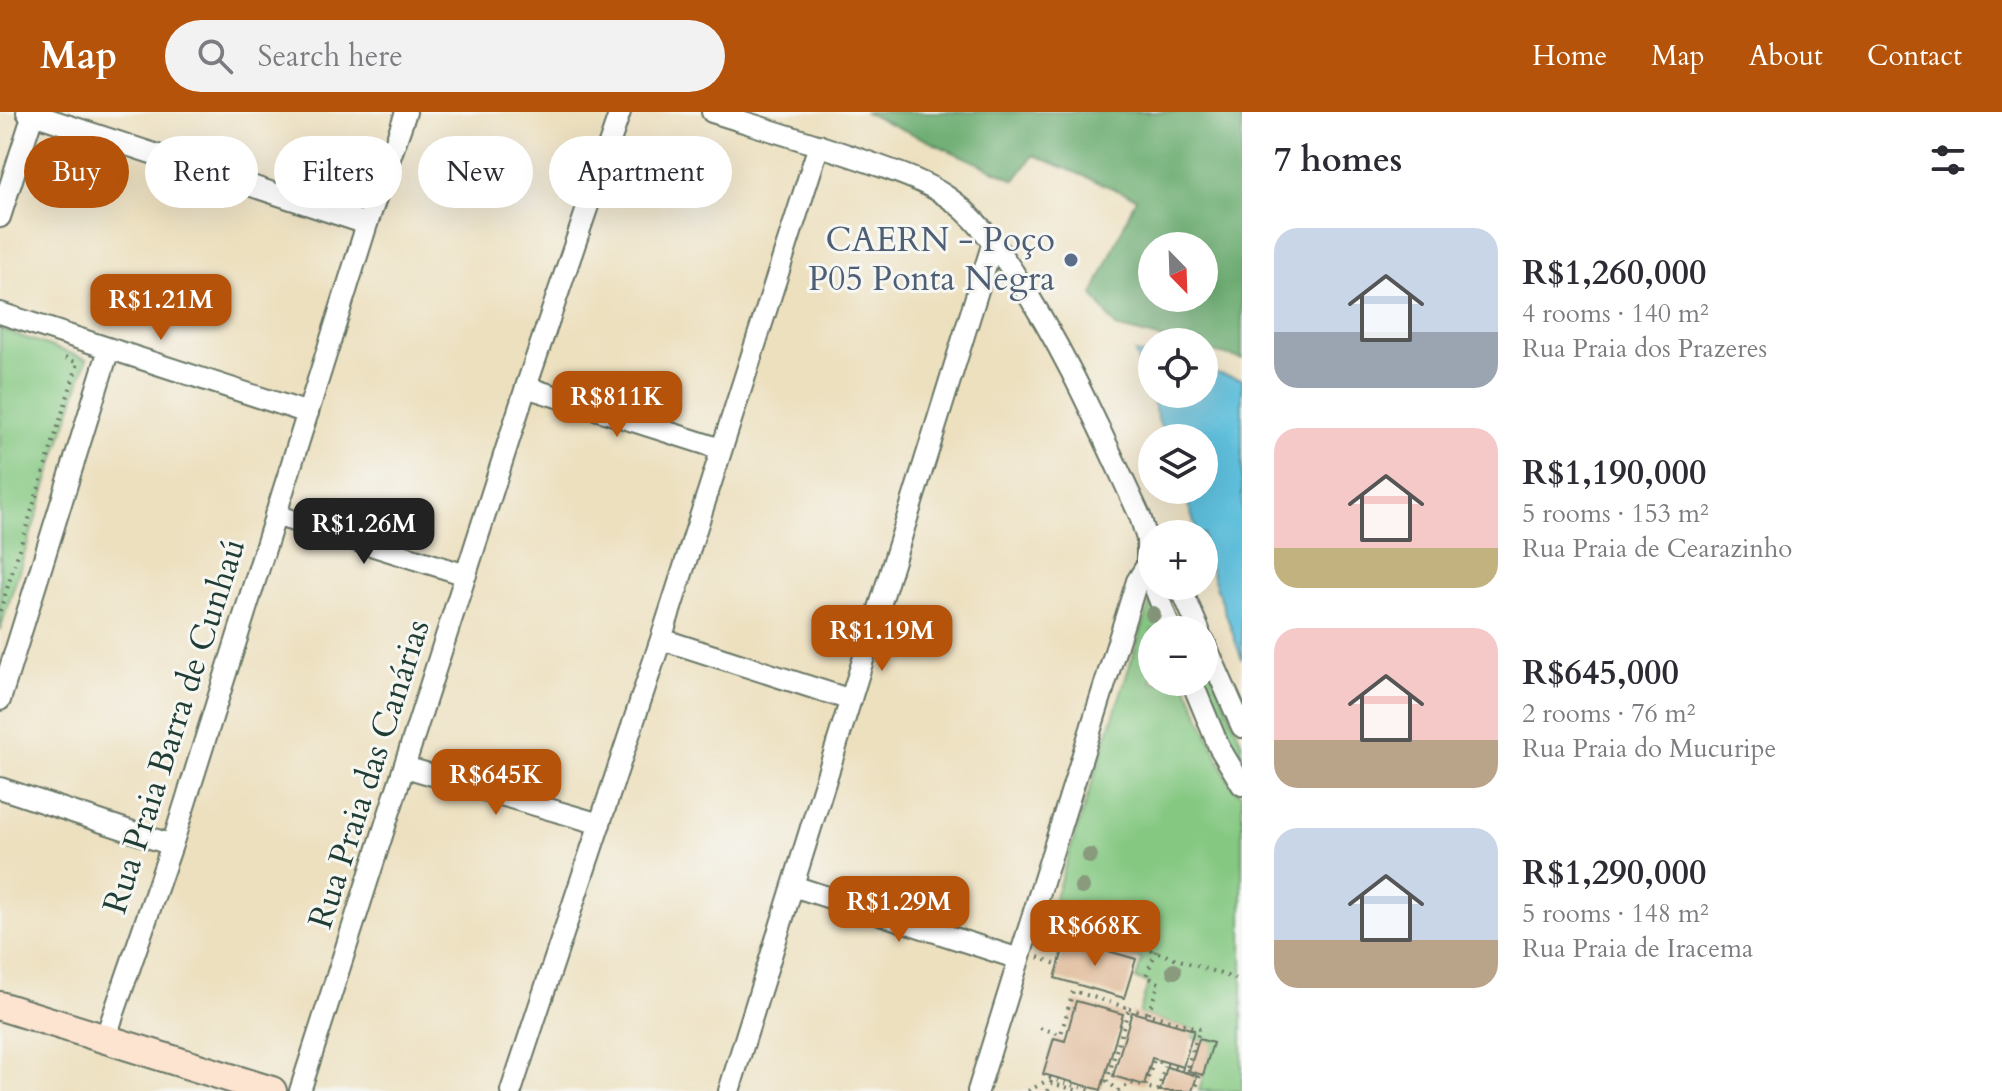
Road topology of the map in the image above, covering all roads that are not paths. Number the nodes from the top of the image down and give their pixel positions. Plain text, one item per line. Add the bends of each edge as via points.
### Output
1 (406, 112) edge
2 (620, 112) edge
3 (712, 112) edge
4 (30, 113) edge
5 (819, 145) junction
6 (0, 217) edge
7 (367, 224) junction
8 (993, 242) junction
9 (0, 313) edge
10 (109, 349) junction
11 (526, 387) junction
12 (308, 413) junction
13 (721, 449) junction
14 (275, 515) junction
15 (1141, 520) edge
16 (466, 575) junction
17 (1138, 580) edge
18 (661, 639) junction
19 (1218, 673) edge
20 (1198, 696) edge
21 (0, 700) edge
22 (851, 700) junction
23 (1242, 727) edge
24 (405, 767) junction
25 (1242, 785) edge
26 (0, 788) edge
27 (600, 824) junction
28 (172, 845) junction
29 (793, 886) junction
30 (1019, 959) junction
31 (0, 1006) edge
32 (105, 1039) junction
33 (215, 1082) edge
34 (272, 1091) edge
35 (300, 1091) edge
36 (511, 1091) edge
37 (729, 1091) edge
38 (978, 1091) edge

1 - 7 street, Rua Praia Barra de Cunhaú
2 - 11 street, Rua Praia das Canárias
3 - 5 street
4 - 6 street
4 - 7 street
5 - 8 street via 923,182 947,196
5 - 13 street
7 - 12 street, Rua Praia Barra de Cunhaú
8 - 15 street via 1061,350
8 - 22 street
9 - 10 street
10 - 12 street
10 - 21 street
11 - 13 street
11 - 16 street, Rua Praia das Canárias
12 - 14 street, Rua Praia Barra de Cunhaú
13 - 18 street
14 - 16 street
14 - 28 street, Rua Praia Barra de Cunhaú
16 - 24 street, Rua Praia das Canárias
17 - 30 street
18 - 22 street
18 - 27 street
19 - 23 street
20 - 25 street
22 - 29 street
24 - 27 street
24 - 35 street, Rua Praia das Canárias
26 - 28 street
27 - 36 street
28 - 32 street, Rua Praia Barra de Cunhaú
29 - 30 street
29 - 37 street
30 - 38 street
31 - 32 main road
32 - 33 main road
33 - 34 main road

